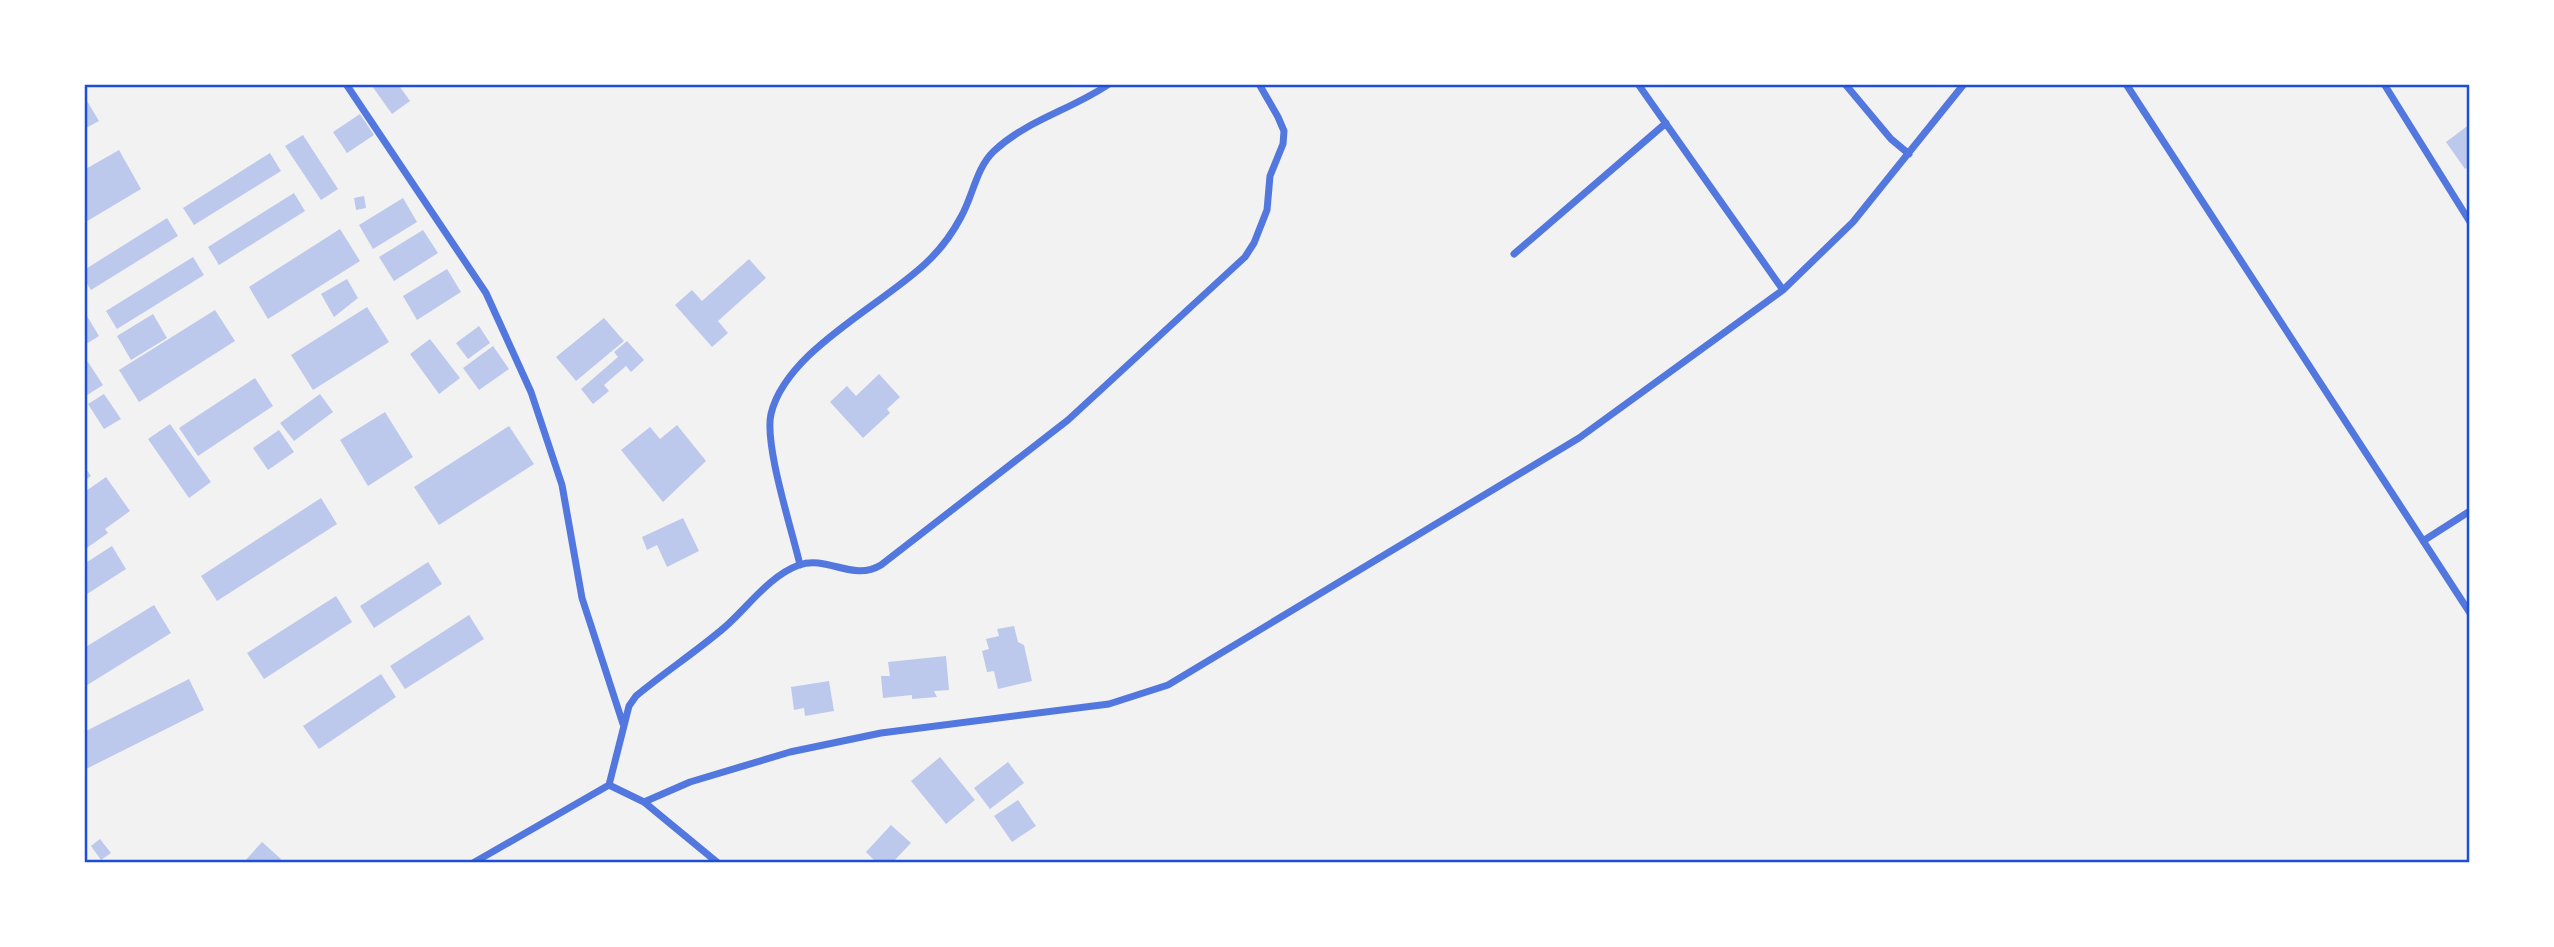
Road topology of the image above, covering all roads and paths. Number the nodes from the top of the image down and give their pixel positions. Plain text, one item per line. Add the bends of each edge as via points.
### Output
1 (346, 84) edge
2 (1109, 84) edge
3 (1259, 84) edge
4 (1638, 84) edge
5 (1845, 84) edge
6 (1964, 84) edge
7 (2126, 84) edge
8 (2384, 84) edge
9 (1666, 123) junction
10 (1909, 154) junction
11 (2470, 222) edge
12 (1514, 254) dead end
13 (1783, 290) junction
14 (2470, 511) edge
15 (2423, 541) junction
16 (800, 565) junction
17 (2470, 612) edge
18 (624, 724) junction
19 (609, 785) junction
20 (645, 802) junction
21 (473, 863) edge
22 (718, 863) edge

1 - 18 street via 486,293 531,392 562,485 582,598
2 - 16 street via 994,151 943,245 824,342 778,395 771,415 771,439
3 - 16 street via 1281,124 1283,144 1270,176 1267,209 1245,257 1068,420 881,565 856,572 818,562
4 - 9 street
5 - 10 street
6 - 10 street
7 - 15 street
8 - 11 street
9 - 12 street
9 - 13 street
10 - 13 street via 1853,222
13 - 20 street via 1579,438 1167,685 1109,704 881,733 790,752 716,773
14 - 15 street
15 - 17 street
16 - 18 street via 765,588 724,628 636,696
18 - 19 street
19 - 20 street
19 - 21 street
20 - 22 street

